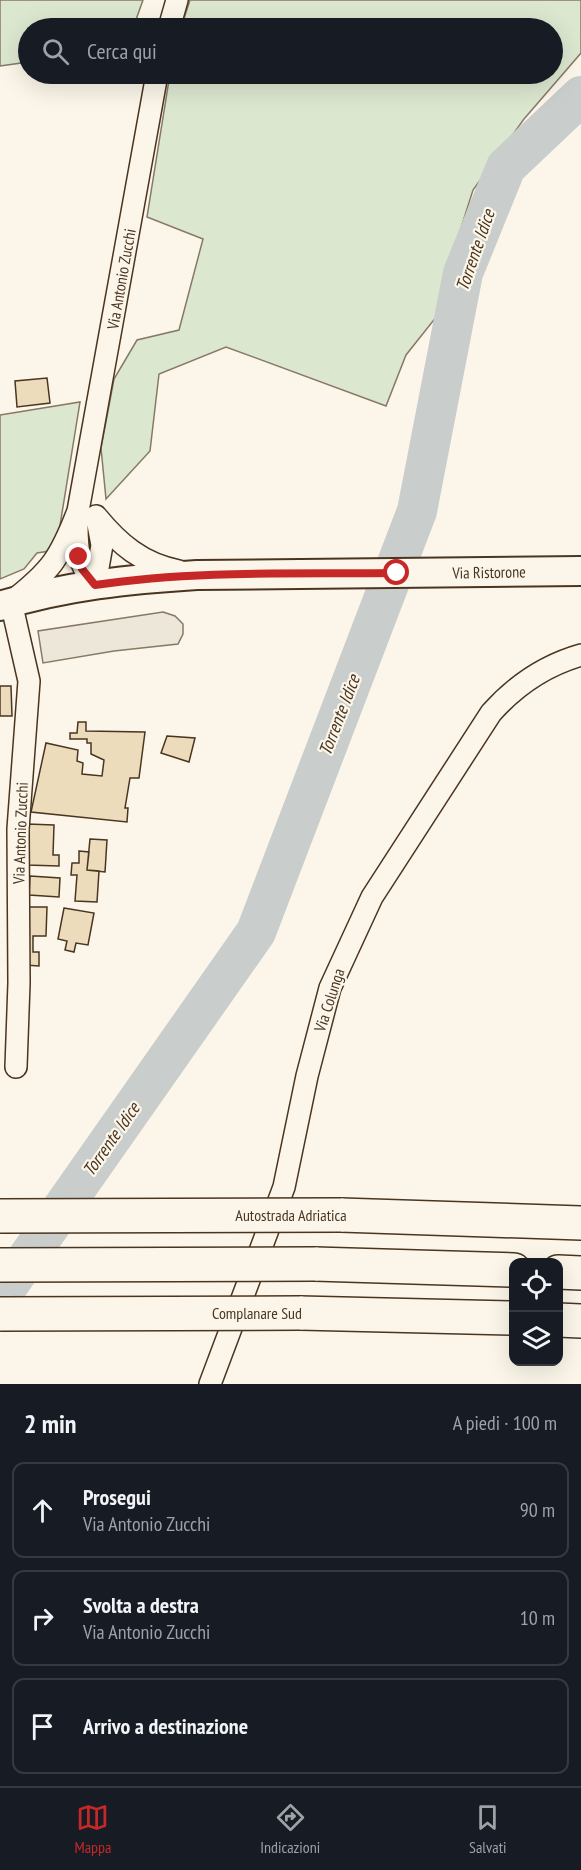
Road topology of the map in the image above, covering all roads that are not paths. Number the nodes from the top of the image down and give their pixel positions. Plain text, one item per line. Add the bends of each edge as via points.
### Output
1 (177, 0) edge
2 (172, 18) edge
3 (155, 84) edge
4 (87, 513) junction
5 (572, 571) edge
6 (397, 573) joint
7 (203, 575) junction
8 (95, 585) junction
9 (5, 604) edge
10 (581, 655) edge
11 (16, 1067) dead end
12 (0, 1216) edge
13 (581, 1223) edge
14 (0, 1265) edge
15 (509, 1270) edge
16 (563, 1272) edge
17 (581, 1273) edge
18 (0, 1314) edge
19 (509, 1318) edge
20 (563, 1320) edge
21 (581, 1321) edge
22 (210, 1384) edge

1 - 2 street
3 - 4 street, Via Antonio Zucchi via 84,485
4 - 7 street, Via Antonio Zucchi via 131,552 160,568
4 - 8 street, Via Antonio Zucchi via 79,557 82,569
4 - 9 street via 38,582
5 - 6 main road, Via Ristorone
6 - 7 main road, Via Antonio Zucchi
7 - 8 main road, Via Antonio Zucchi
8 - 9 main road, Via Antonio Zucchi
9 - 11 street, Via Antonio Zucchi via 29,681 18,829
10 - 22 street, Via Colunga via 545,670 510,692 491,713 372,897 330,988 284,1187
12 - 13 highway, Autostrada Adriatica, bridge via 341,1215
14 - 15 highway, bridge via 315,1264
16 - 17 highway
18 - 19 highway, Complanare Sud, bridge via 300,1313
20 - 21 highway

